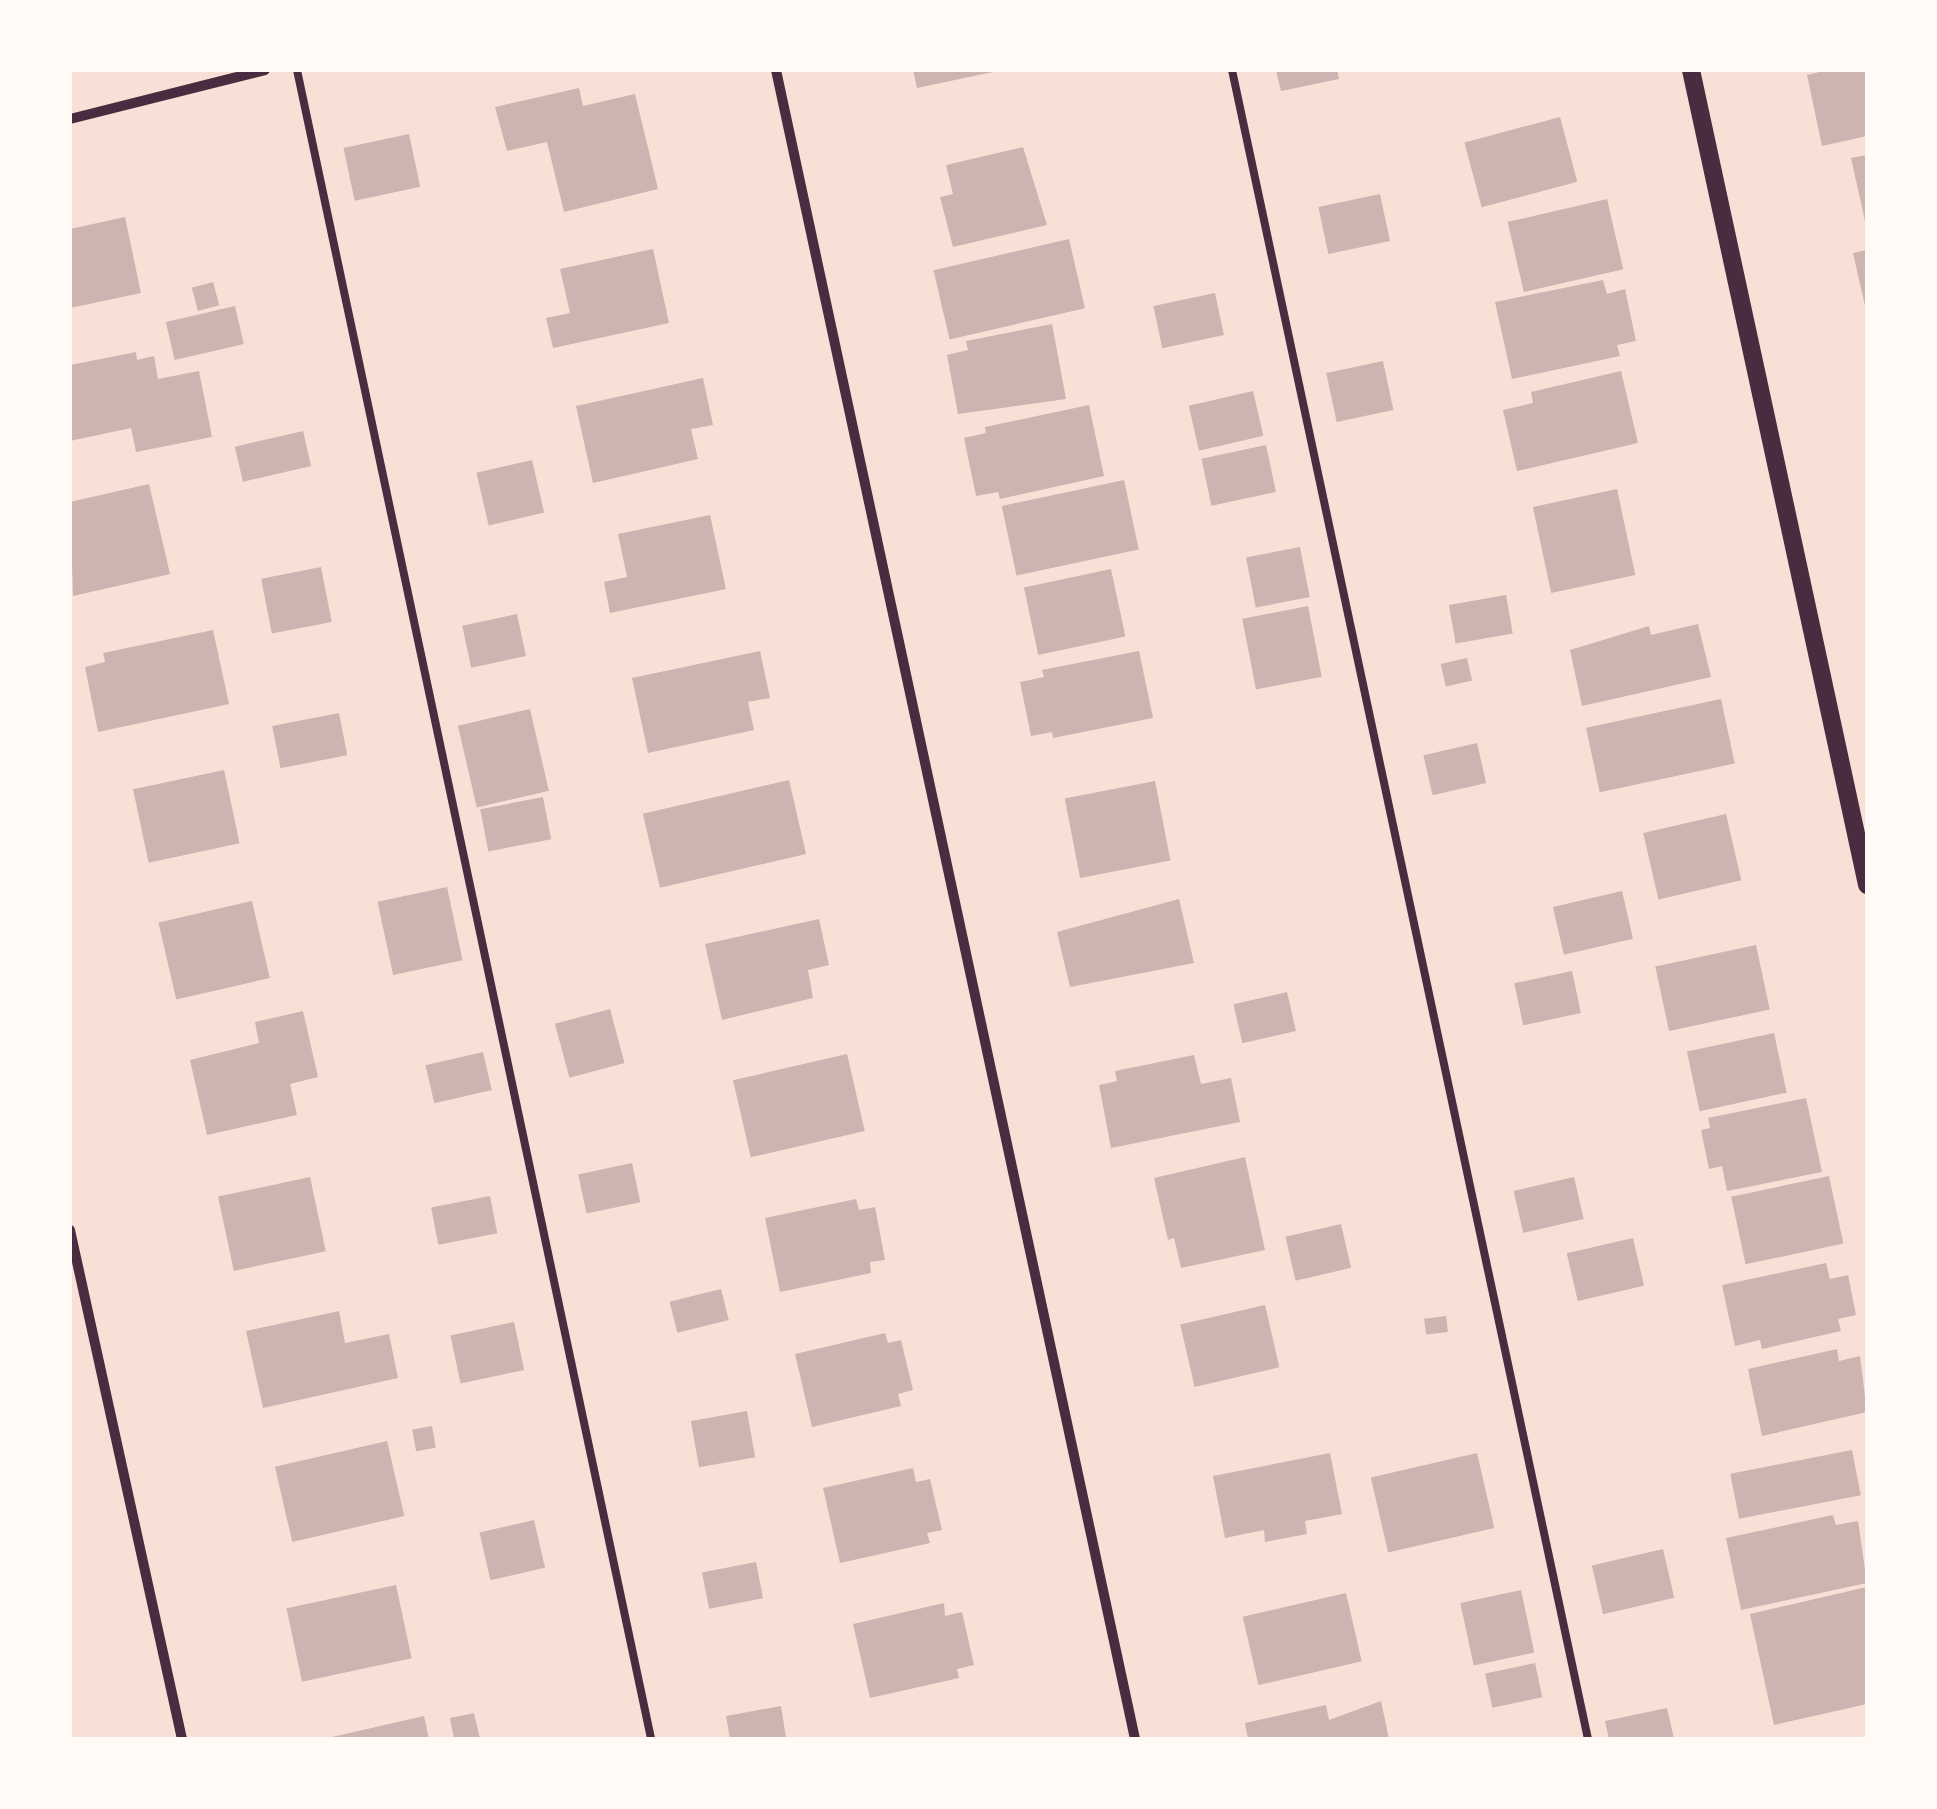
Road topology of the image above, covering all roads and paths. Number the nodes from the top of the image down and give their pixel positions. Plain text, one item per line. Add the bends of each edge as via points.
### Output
1 (265, 70) edge
2 (297, 70) edge
3 (776, 70) edge
4 (1232, 70) edge
5 (1690, 70) edge
6 (70, 120) edge
7 (1867, 886) edge
8 (70, 1230) edge
9 (182, 1739) edge
10 (651, 1739) edge
11 (1135, 1739) edge
12 (1588, 1739) edge

1 - 6 street
2 - 10 lane
3 - 11 street
4 - 12 lane
5 - 7 street
8 - 9 street

